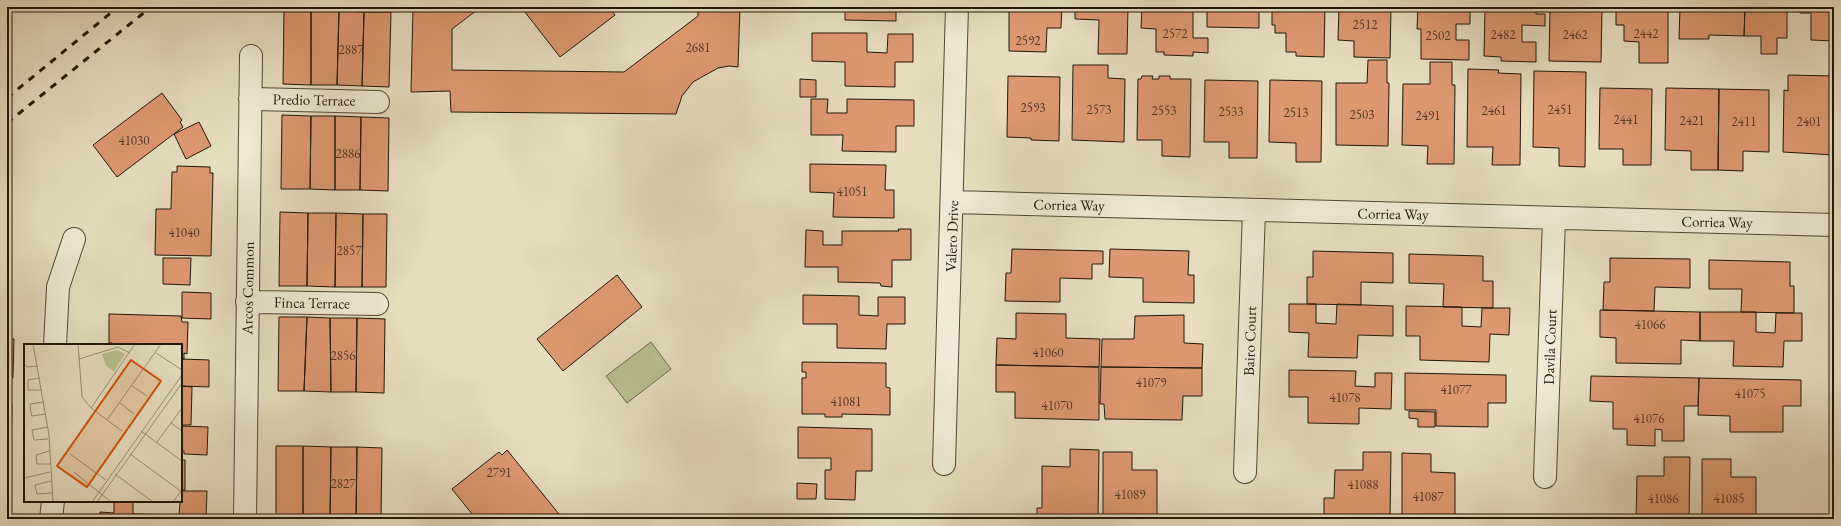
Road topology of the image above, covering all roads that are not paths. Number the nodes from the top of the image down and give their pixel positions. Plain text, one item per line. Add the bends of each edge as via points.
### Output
1 (956, 7) edge
2 (251, 56) dead end
3 (250, 99) junction
4 (378, 102) dead end
5 (953, 202) junction
6 (1254, 210) junction
7 (1554, 218) junction
8 (1834, 225) edge
9 (74, 239) dead end
10 (248, 302) junction
11 (377, 304) dead end
12 (55, 344) edge
13 (944, 464) dead end
14 (1245, 472) dead end
15 (1545, 477) dead end
16 (53, 502) edge
17 (51, 519) edge
18 (245, 519) edge

1 - 5 street, Valero Drive
2 - 3 street, Arcos Common
3 - 4 street, Predio Terrace
3 - 10 street, Arcos Common
5 - 6 street, Corriea Way
5 - 13 street, Valero Drive
6 - 7 street, Corriea Way
6 - 14 street, Bairo Court
7 - 8 street, Corriea Way
7 - 15 street, Davila Court
9 - 12 street via 58,287
10 - 11 street, Finca Terrace
10 - 18 street, Arcos Common
16 - 17 street

